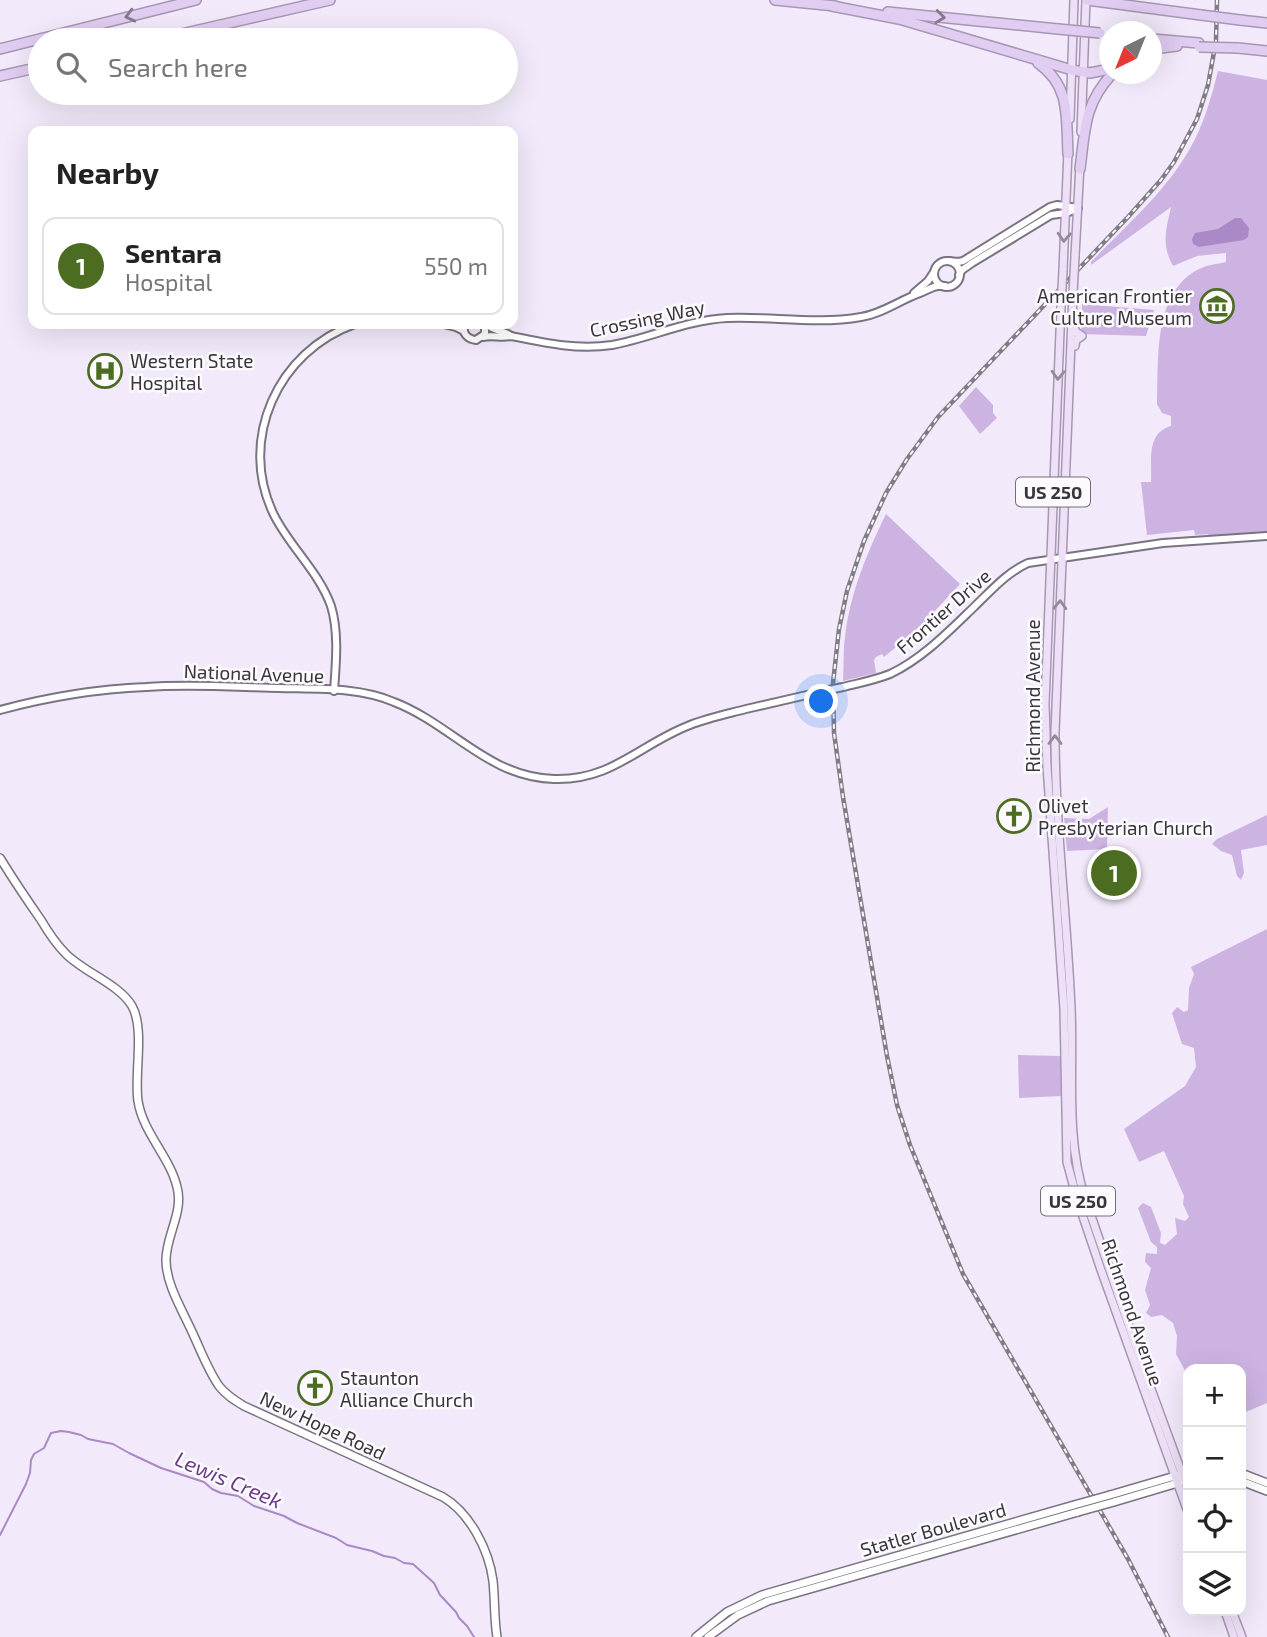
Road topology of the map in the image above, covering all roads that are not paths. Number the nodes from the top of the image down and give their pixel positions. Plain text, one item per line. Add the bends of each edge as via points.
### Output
1 (196, 0) edge
2 (330, 0) edge
3 (775, 0) edge
4 (1074, 0) edge
5 (1087, 0) edge
6 (832, 6) junction
7 (1267, 23) edge
8 (84, 28) edge
9 (208, 28) edge
10 (1099, 33) edge
11 (1162, 40) edge
12 (28, 42) edge
13 (1199, 45) junction
14 (1162, 48) edge
15 (0, 49) edge
16 (1267, 51) edge
17 (1027, 58) junction
18 (28, 70) edge
19 (1072, 71) junction
20 (1084, 73) junction
21 (1099, 73) edge
22 (0, 76) edge
23 (1102, 84) edge
24 (1068, 154) junction
25 (1080, 169) junction
26 (1078, 208) junction
27 (1066, 209) junction
28 (998, 243) junction
29 (948, 261) junction
30 (934, 272) junction
31 (959, 275) junction
32 (945, 286) junction
33 (912, 295) junction
34 (342, 329) edge
35 (464, 329) edge
36 (486, 329) edge
37 (492, 329) edge
38 (511, 336) junction
39 (483, 337) junction
40 (1267, 537) edge
41 (1063, 557) junction
42 (1050, 559) junction
43 (334, 691) junction
44 (0, 710) edge
45 (490, 762) joint
46 (0, 858) edge
47 (1246, 1474) edge
48 (1183, 1477) edge
49 (1183, 1477) edge
50 (1183, 1480) edge
51 (1246, 1483) edge
52 (1267, 1483) edge
53 (1267, 1492) edge
54 (1076, 1508) junction
55 (1227, 1616) edge
56 (1234, 1616) edge
57 (497, 1637) edge
58 (696, 1637) edge
59 (708, 1637) edge
60 (1234, 1637) edge
61 (1242, 1637) edge

1 -> 8 highway
2 - 9 highway
3 - 6 highway
4 - 19 main road, US 250
5 - 7 highway, bridge
5 - 20 main road
6 -> 10 highway, bridge
6 - 17 highway via 899,19
11 - 13 highway
12 -> 15 highway
13 - 14 highway
13 - 16 highway, bridge
17 - 19 highway
17 - 24 highway via 1044,68 1061,89 1067,111
18 - 22 highway
19 - 20 highway
19 - 24 main road, Richmond Avenue / US 250
20 - 21 highway
20 - 25 main road
23 - 25 highway via 1085,122
24 - 27 main road, Richmond Avenue / US 250
25 - 26 main road
26 - 27 street
26 - 41 main road, Richmond Avenue / US 250, bridge via 1073,324 1082,337 1075,343 1071,374
27 - 28 street
27 - 28 street via 1050,207
27 -> 42 main road, Richmond Avenue / US 250, bridge
28 - 29 street via 963,261
28 - 31 street
29 - 30 street
29 - 31 street via 956,265
30 - 32 street
30 - 33 street, Crossing Way
31 - 32 street via 953,285
32 - 33 street, Crossing Way
33 - 38 street, Crossing Way via 865,317 706,320 611,345 571,347
34 - 43 street via 317,343 292,367 274,397 260,449 271,508 324,589 332,612
35 - 39 street, Crossing Way via 468,338
36 - 39 street
37 - 38 street, Crossing Way
38 - 39 street, Crossing Way
40 - 41 street, Frontier Drive via 1163,543
41 - 42 street, Frontier Drive
49 -> 41 main road, Richmond Avenue / US 250 via 1075,1159 1056,773
42 - 45 street, Frontier Drive, bridge via 1028,563 1013,572 905,666 883,677 696,722 587,776 538,778
42 - 48 main road, Richmond Avenue / US 250 via 1046,731 1064,1009 1068,1162 1101,1270
43 - 44 street, National Avenue via 148,686 61,696
43 - 45 street, National Avenue via 370,694 407,707
46 - 57 main road, New Hope Road via 61,949 125,997 135,1012 139,1106 179,1195 166,1270 219,1386 244,1406 455,1505 478,1538 490,1568
47 - 52 main road
50 - 54 main road, Statler Boulevard, bridge
51 - 53 main road
54 - 58 main road, Statler Boulevard via 768,1593 731,1609
54 - 59 main road, Statler Boulevard via 766,1602
55 - 60 main road
56 - 61 main road

